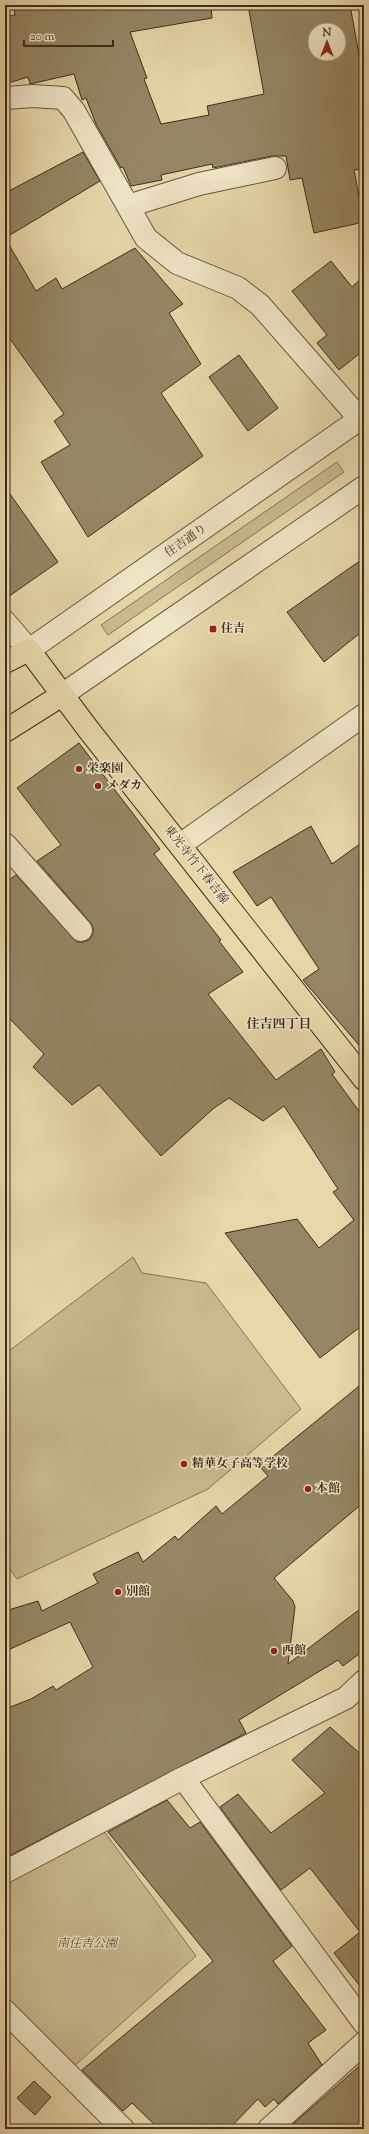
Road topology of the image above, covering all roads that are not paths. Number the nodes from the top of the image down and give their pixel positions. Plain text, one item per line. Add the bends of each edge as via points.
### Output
1 (5, 98) edge
2 (275, 168) dead end
3 (128, 206) junction
4 (362, 417) edge
5 (364, 487) edge
6 (5, 622) edge
7 (29, 650) junction
8 (5, 662) edge
9 (62, 695) junction
10 (364, 715) edge
11 (5, 731) edge
12 (5, 844) edge
13 (180, 845) junction
14 (81, 930) dead end
15 (364, 1080) edge
16 (364, 1681) edge
17 (183, 1778) junction
18 (5, 1872) edge
19 (5, 2011) edge
20 (364, 2022) edge
21 (364, 2043) edge
22 (122, 2129) edge
23 (269, 2129) edge

1 - 3 street via 63,98 74,111
2 - 3 street via 199,184
3 - 4 street via 146,238 176,263 238,288 260,305
4 - 7 street, 住吉通り
5 - 9 street
6 - 7 street
7 - 8 main road, 住吉通り
7 - 9 main road, 東光寺竹下春吉線
9 - 11 main road
9 - 13 main road, 東光寺竹下春吉線
10 - 13 street
12 - 14 street
13 - 15 main road, 東光寺竹下春吉線
16 - 17 street via 346,1698
17 - 18 street
17 - 20 street
19 - 22 street
21 - 23 street

